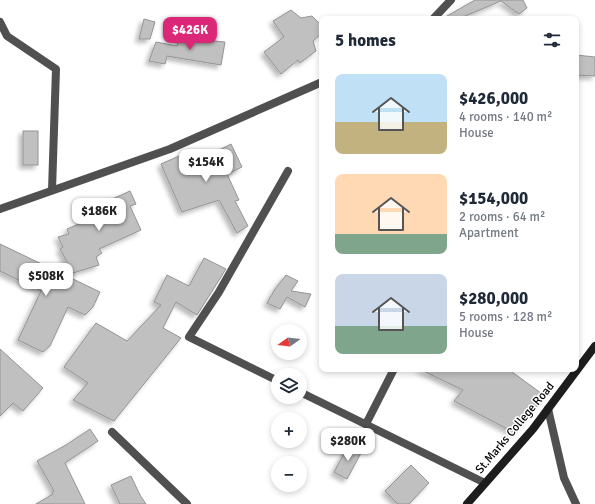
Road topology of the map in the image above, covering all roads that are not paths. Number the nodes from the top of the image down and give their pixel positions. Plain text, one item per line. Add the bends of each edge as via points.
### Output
1 (451, 0) edge
2 (436, 16) edge
3 (0, 22) edge
4 (319, 83) edge
5 (288, 171) dead end
6 (52, 190) junction
7 (0, 209) edge
8 (595, 346) edge
9 (579, 367) edge
10 (392, 372) edge
11 (576, 372) edge
12 (271, 378) edge
13 (307, 395) edge
14 (548, 409) junction
15 (366, 424) junction
16 (112, 432) dead end
17 (485, 483) junction
18 (187, 504) edge
19 (467, 504) edge
20 (576, 504) edge

1 - 2 street
3 - 6 street via 8,36 56,69
4 - 6 street via 170,148
5 - 12 street via 219,292 189,337
6 - 7 street
8 - 9 main road, St.Marks College Road
10 - 15 street
11 - 14 main road, St.Marks College Road
13 - 15 street
14 - 17 main road, St.Marks College Road
14 - 20 street via 564,478
15 - 17 street
16 - 18 street
17 - 19 main road, St.Marks College Road

